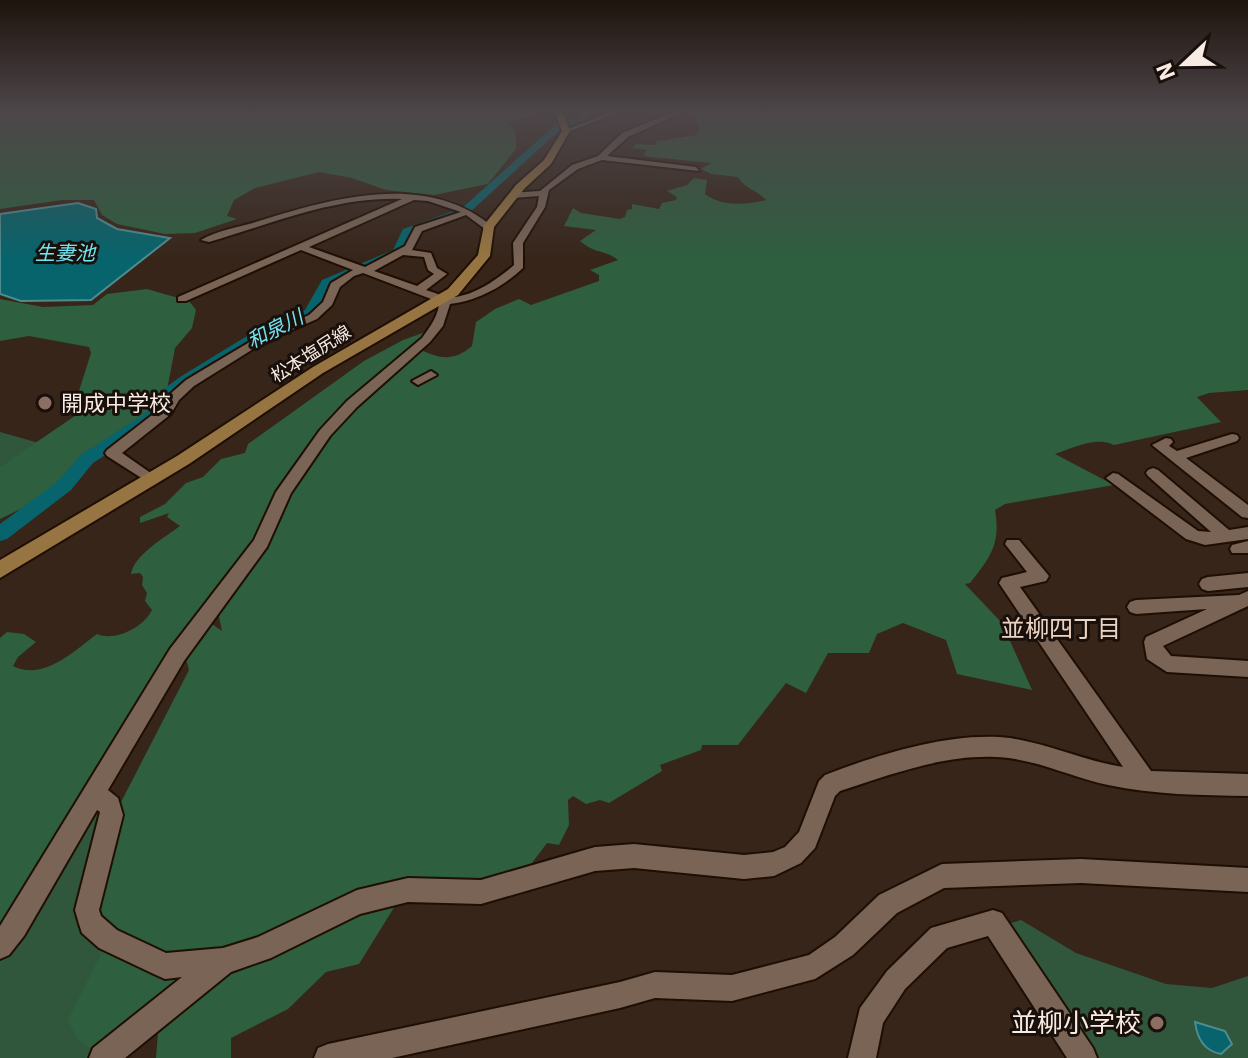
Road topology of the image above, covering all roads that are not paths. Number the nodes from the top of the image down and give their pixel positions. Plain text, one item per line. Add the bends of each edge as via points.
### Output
1 (549, 160) edge
2 (595, 160) edge
3 (621, 160) edge
4 (696, 169) dead end
5 (544, 193) junction
6 (513, 195) junction
7 (416, 196) junction
8 (467, 212) junction
9 (488, 227) junction
10 (206, 240) dead end
11 (301, 247) junction
12 (401, 252) junction
13 (361, 269) junction
14 (418, 290) junction
15 (182, 299) dead end
16 (444, 300) junction
17 (1232, 438) dead end
18 (1166, 442) dead end
19 (1175, 457) junction
20 (1153, 473) dead end
21 (148, 476) dead end
22 (1113, 478) dead end
23 (1248, 513) edge
24 (1248, 533) edge
25 (1226, 536) junction
26 (1013, 544) dead end
27 (0, 570) edge
28 (1248, 580) edge
29 (1208, 584) dead end
30 (1244, 599) edge
31 (1136, 607) dead end
32 (1248, 669) edge
33 (1145, 781) junction
34 (1248, 785) edge
35 (94, 793) junction
36 (1248, 880) edge
37 (0, 946) edge
38 (223, 961) junction
39 (103, 1058) edge
40 (328, 1058) edge
41 (862, 1058) edge
42 (1083, 1058) edge

1 - 6 main road, 松本塩尻線
2 - 5 street via 569,171
3 - 4 street
5 - 6 street
5 - 16 street via 518,243 519,266 514,272 465,297
6 - 9 main road, 松本塩尻線
7 - 8 street
7 - 10 street via 340,201
7 - 11 street
8 - 9 street
8 - 12 street via 418,229 409,248
9 - 16 main road, 松本塩尻線 via 484,256
11 - 13 street
11 - 15 street
12 - 13 street
12 - 14 street via 428,255 433,270 442,274
13 - 14 street
13 - 21 street via 335,285 328,303 313,317 257,342 190,383 166,411 112,453
14 - 16 street
16 - 27 main road, 松本塩尻線 via 318,370 183,460
16 - 35 street via 437,326 426,340 325,433 284,492 261,543 195,630
17 - 19 street
18 - 19 street via 1159,445
19 - 23 street
20 - 25 street
22 - 25 street via 1192,535
24 - 25 street
26 - 33 street via 1040,576 1008,583
28 - 29 street
30 - 31 street
30 - 32 street via 1153,642 1154,653 1167,664
33 - 34 street
33 - 38 street via 1110,776 1040,753 994,747 938,752 833,783 807,840 774,864 744,867 634,856 595,859 481,892 408,890 357,902 262,949
35 - 37 street
35 - 38 street via 110,806 112,815 87,910 91,924 108,939 165,966
36 - 40 street via 1081,871 942,876 888,904 844,946 815,966 795,972 732,988 655,985
38 - 39 street
41 - 42 street via 870,1018 896,980 940,937 993,922

